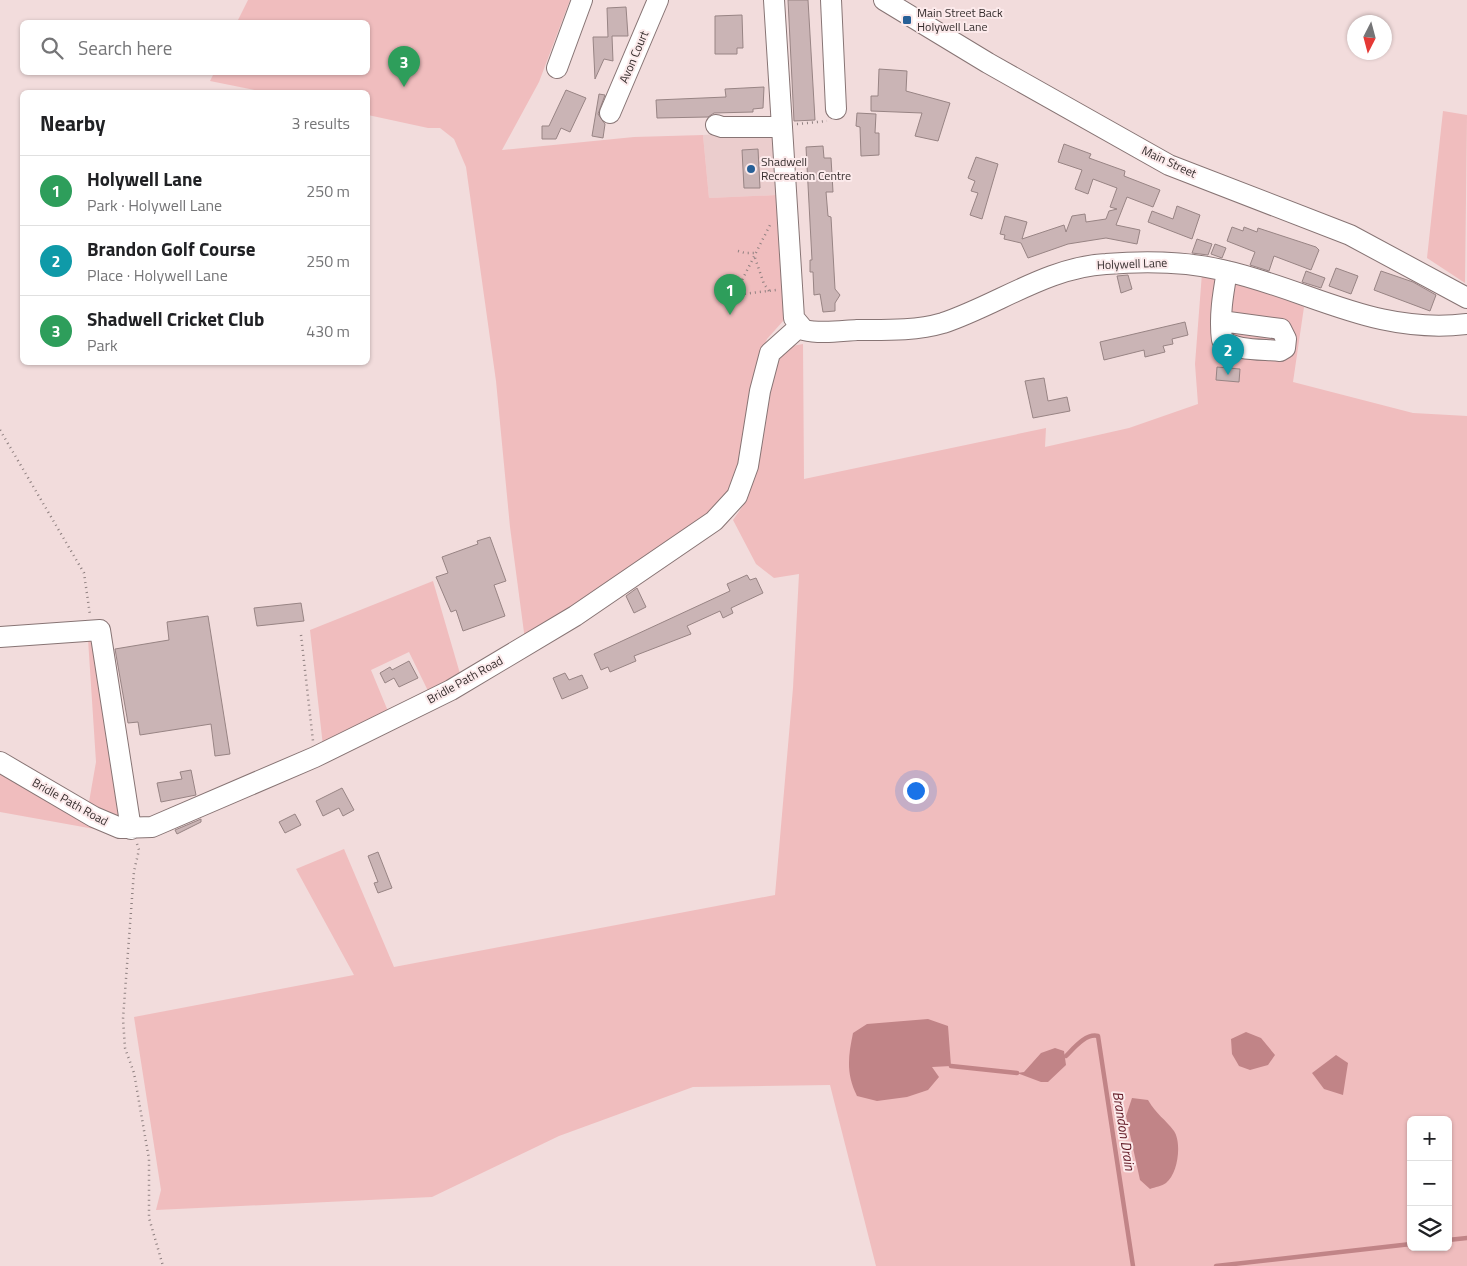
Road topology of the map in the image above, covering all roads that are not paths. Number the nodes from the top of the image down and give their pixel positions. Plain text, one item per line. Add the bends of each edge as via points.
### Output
1 (582, 0) edge
2 (658, 0) edge
3 (774, 0) edge
4 (831, 0) edge
5 (884, 0) edge
6 (558, 68) dead end
7 (836, 109) road end
8 (610, 113) dead end
9 (716, 125) dead end
10 (780, 126) junction
11 (1227, 271) junction
12 (1467, 298) edge
13 (1221, 321) dead end
14 (1467, 324) edge
15 (799, 327) junction
16 (0, 637) edge
17 (0, 762) edge
18 (131, 829) junction

1 - 6 street
2 - 8 street, Avon Court
3 - 10 street
4 - 7 street
5 - 12 street, Main Street via 1169,165 1350,235
9 - 10 street
10 - 15 street via 794,318
11 - 13 street
11 - 14 street, Holywell Lane via 1390,323
11 - 15 street, Holywell Lane via 1176,263 1102,264 1067,270 941,323 901,329 809,332
15 - 18 street, Bridle Path Road via 770,353 760,391 748,466 737,496 714,521 575,616 450,690 315,757 172,820 152,827
16 - 18 street via 100,630
17 - 18 street, Bridle Path Road via 94,818

